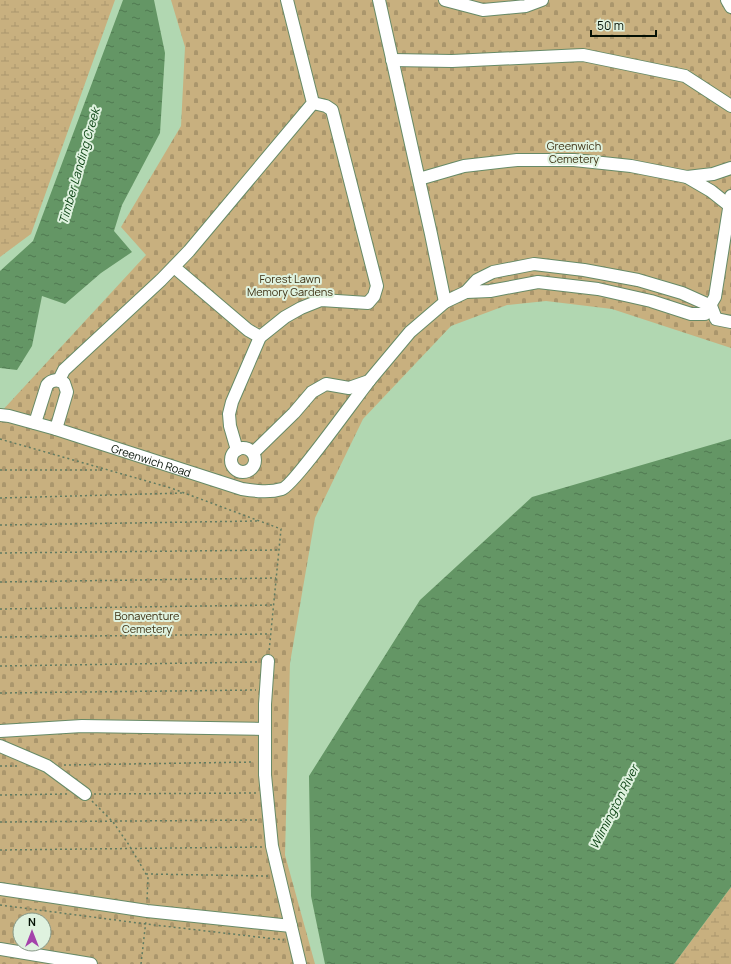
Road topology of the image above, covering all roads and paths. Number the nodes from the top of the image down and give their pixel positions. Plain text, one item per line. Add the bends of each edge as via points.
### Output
1 (287, 0) edge
2 (379, 0) edge
3 (446, 0) edge
4 (542, 0) edge
5 (727, 0) edge
6 (731, 7) edge
7 (392, 60) junction
8 (313, 103) junction
9 (731, 106) edge
10 (731, 168) edge
11 (687, 177) junction
12 (419, 179) junction
13 (730, 201) edge
14 (729, 223) edge
15 (174, 267) junction
16 (466, 292) junction
17 (445, 302) junction
18 (711, 306) junction
19 (731, 322) edge
20 (260, 337) junction
21 (58, 380) junction
22 (369, 381) junction
23 (0, 415) edge
24 (35, 423) junction
25 (56, 430) junction
26 (0, 439) edge
27 (237, 450) junction
28 (253, 454) junction
29 (232, 465) junction
30 (0, 470) edge
31 (107, 470) junction
32 (250, 470) junction
33 (220, 482) junction
34 (242, 489) junction
35 (184, 493) junction
36 (0, 498) edge
37 (260, 521) junction
38 (0, 525) edge
39 (279, 550) junction
40 (0, 553) edge
41 (276, 578) junction
42 (0, 582) edge
43 (274, 605) junction
44 (0, 609) edge
45 (271, 634) junction
46 (0, 637) edge
47 (268, 662) junction
48 (0, 666) edge
49 (266, 690) junction
50 (0, 693) edge
51 (265, 729) junction
52 (0, 731) edge
53 (0, 746) edge
54 (265, 762) junction
55 (0, 766) edge
56 (24, 766) dead end
57 (47, 766) junction
58 (266, 793) junction
59 (0, 794) edge
60 (84, 794) junction
61 (112, 820) junction
62 (269, 820) junction
63 (0, 822) edge
64 (272, 846) junction
65 (131, 848) junction
66 (0, 850) edge
67 (146, 874) junction
68 (279, 877) junction
69 (0, 889) edge
70 (0, 905) edge
71 (147, 911) junction
72 (146, 924) junction
73 (291, 926) junction
74 (295, 941) junction
75 (0, 949) edge
76 (91, 964) edge
77 (141, 964) edge
78 (300, 964) edge

1 - 8 street
2 - 7 street
3 - 4 street via 483,10 526,6
5 - 6 street
7 - 9 street via 452,61 583,55 686,76
7 - 12 street
8 - 15 street
8 - 20 street via 332,110 377,286 374,296 368,303 321,300 285,317
10 - 11 street via 713,174
11 - 12 street via 631,166 574,160 517,160 464,166
11 - 13 street
12 - 17 street
13 - 14 street
14 - 18 street via 715,297
15 - 20 street via 242,326
15 - 21 street via 64,370
16 - 17 street, Greenwich Road
16 - 18 street via 538,282 598,289 652,301 691,314 705,314
16 - 18 street via 477,280 493,272 534,264 638,280 682,293
17 - 22 street, Greenwich Road via 410,332
18 - 19 street via 716,319
20 - 27 street via 229,414
21 - 24 street via 47,385
21 - 25 street via 64,383 67,392
22 - 28 street via 349,388 326,384 312,392
22 - 34 street, Greenwich Road via 284,489 262,492
23 - 24 street, Greenwich Road
24 - 25 street, Greenwich Road
25 - 33 street, Greenwich Road
26 - 31 path
27 - 28 street via 244,448
27 - 29 street via 232,457
28 - 32 street via 255,461
29 - 32 street via 240,472
29 - 33 street
30 - 31 path
31 - 35 path
32 - 34 street
33 - 34 street, Greenwich Road
35 - 36 path
35 - 37 path
37 - 38 path
37 - 39 path via 281,529
39 - 40 path
39 - 41 path
41 - 42 path
41 - 43 path
43 - 44 path
43 - 45 path
45 - 46 path
45 - 47 path
47 - 48 path
47 - 49 street
49 - 50 path
49 - 51 street
51 - 52 street via 82,726
51 - 54 street
53 - 57 street
54 - 57 path
54 - 58 street
55 - 56 path
57 - 60 street
58 - 60 path
58 - 62 street
59 - 60 path
60 - 61 path
61 - 62 path
61 - 63 path
61 - 65 path
62 - 64 street
64 - 65 path
64 - 68 street
65 - 66 path
65 - 67 path
67 - 68 path
67 - 71 path
68 - 73 street
69 - 71 street
70 - 72 path
71 - 72 path
71 - 73 street
72 - 74 path
72 - 77 path
73 - 74 street
74 - 78 street
75 - 76 street

